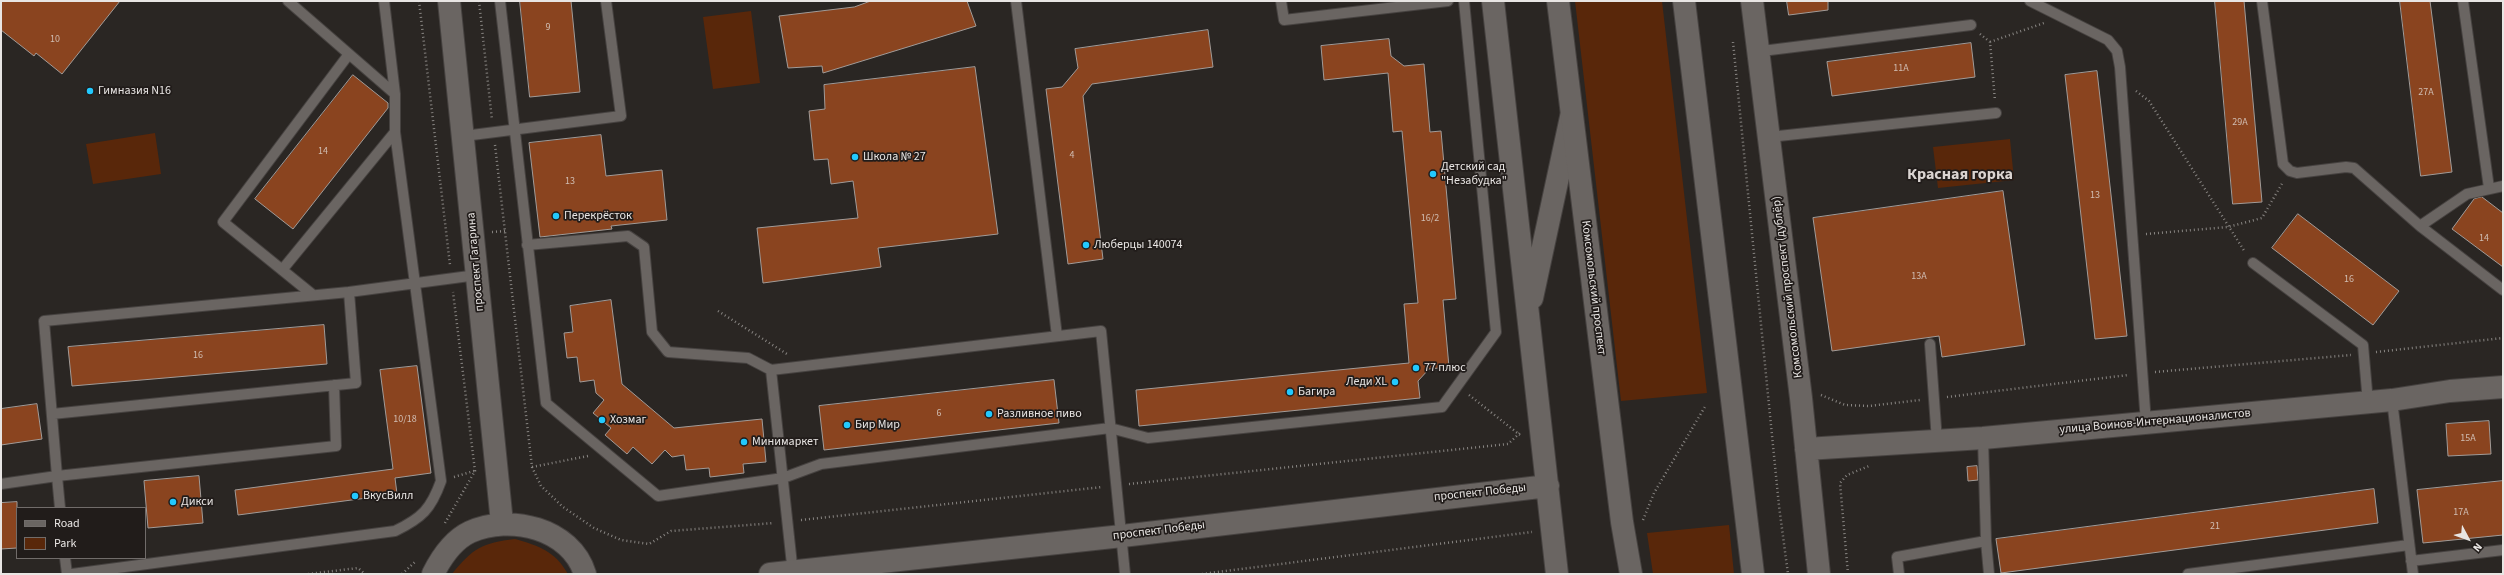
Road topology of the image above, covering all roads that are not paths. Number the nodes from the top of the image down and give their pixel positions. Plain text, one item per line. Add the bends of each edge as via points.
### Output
1 (288, 1) edge
2 (384, 1) edge
3 (449, 1) edge
4 (500, 1) edge
5 (606, 1) edge
6 (1016, 1) edge
7 (1282, 1) edge
8 (1448, 1) edge
9 (1464, 1) edge
10 (1493, 1) edge
11 (1551, 1) edge
12 (1558, 1) edge
13 (1752, 1) edge
14 (2030, 1) edge
15 (2262, 1) edge
16 (2463, 1) edge
17 (1686, 7) edge
18 (1560, 23) junction
19 (1971, 25) road end
20 (1758, 49) junction
21 (349, 54) junction
22 (395, 94) junction
23 (1996, 113) road end
24 (1571, 117) junction
25 (513, 129) junction
26 (395, 132) junction
27 (464, 136) junction
28 (1769, 137) junction
29 (2503, 186) edge
30 (2489, 188) junction
31 (2420, 226) junction
32 (527, 245) junction
33 (2253, 264) road end
34 (282, 270) junction
35 (477, 275) junction
36 (415, 283) junction
37 (2503, 290) edge
38 (349, 292) junction
39 (314, 295) junction
40 (1529, 316) junction
41 (1057, 336) junction
42 (1930, 344) dead end
43 (771, 370) junction
44 (334, 385) junction
45 (2503, 387) edge
46 (2392, 400) junction
47 (2368, 402) junction
48 (52, 414) junction
49 (2146, 423) junction
50 (1110, 428) junction
51 (1984, 438) junction
52 (1937, 440) junction
53 (1806, 449) junction
54 (57, 476) junction
55 (783, 478) junction
56 (1, 484) edge
57 (1548, 486) junction
58 (60, 507) edge
59 (502, 523) junction
60 (1122, 536) junction
61 (1986, 541) junction
62 (2409, 545) junction
63 (2502, 552) edge
64 (65, 559) edge
65 (2411, 561) junction
66 (427, 566) edge
67 (793, 573) edge
68 (1820, 573) edge
69 (67, 574) edge
70 (72, 574) edge
71 (585, 574) edge
72 (770, 574) edge
73 (1125, 574) edge
74 (1557, 574) edge
75 (1631, 574) edge
76 (1753, 574) edge
77 (1899, 574) edge
78 (1989, 574) edge
79 (2188, 574) edge
80 (2413, 574) edge

1 - 21 lane
2 - 22 lane
3 - 27 main road, проспект Гагарина
4 - 25 lane
5 - 25 lane via 620,116
6 - 41 lane
7 - 8 lane via 1284,20
9 - 50 lane via 1496,332 1442,407 1148,438
10 - 40 main road
11 - 18 main road
12 - 18 main road, Комсомольский проспект
13 - 20 main road, Комсомольский проспект (дублёр)
14 - 49 lane via 2108,40 2117,51
15 - 31 lane via 2283,164 2290,171 2297,173 2354,168
16 - 30 lane
17 - 76 main road
18 - 24 main road, Комсомольский проспект
19 - 20 lane via 1770,50
20 - 28 main road, Комсомольский проспект (дублёр)
21 - 22 lane
21 - 34 lane via 223,222
22 - 26 lane
23 - 28 lane
24 - 40 main road
24 - 75 main road, Комсомольский проспект via 1622,522
25 - 27 lane
25 - 32 lane
26 - 34 lane
26 - 36 lane
27 - 35 main road, проспект Гагарина
28 - 53 main road, Комсомольский проспект (дублёр)
29 - 30 lane
30 - 31 lane via 2467,194
31 - 37 lane
32 - 43 lane via 628,236 644,247 652,332 668,352 748,358
32 - 55 lane via 546,403 658,496
33 - 47 lane via 2363,345
34 - 39 lane
35 - 36 lane
35 - 59 main road, проспект Гагарина
36 - 38 lane
36 - 70 lane via 441,481 434,501 418,520 395,531
38 - 39 lane
38 - 44 lane via 356,383
39 - 48 lane via 44,320
40 - 57 main road
41 - 43 lane
41 - 50 lane via 1101,331
42 - 52 lane
43 - 55 lane
44 - 48 lane
44 - 54 lane via 336,446
45 - 46 main road, улица Воинов-Интернационалистов via 2450,391
46 - 47 main road, улица Воинов-Интернационалистов
46 - 62 lane
47 - 49 main road, улица Воинов-Интернационалистов
48 - 54 lane
49 - 51 main road, улица Воинов-Интернационалистов
50 - 55 lane via 821,464
50 - 60 lane
51 - 52 main road, улица Воинов-Интернационалистов
51 - 61 lane
52 - 53 main road, улица Воинов-Интернационалистов
53 - 68 main road, Комсомольский проспект (дублёр)
54 - 56 lane
54 - 58 lane
55 - 67 lane
57 - 60 main road, проспект Победы
57 - 74 main road
59 - 66 main road via 470,532
59 - 71 main road via 527,524 550,534 570,549
60 - 67 main road, проспект Победы
60 - 73 lane
61 - 77 lane via 1897,557
61 - 78 lane
62 - 65 lane
62 - 79 lane
63 - 65 lane
64 - 69 lane
65 - 80 lane
67 - 72 main road, проспект Победы

